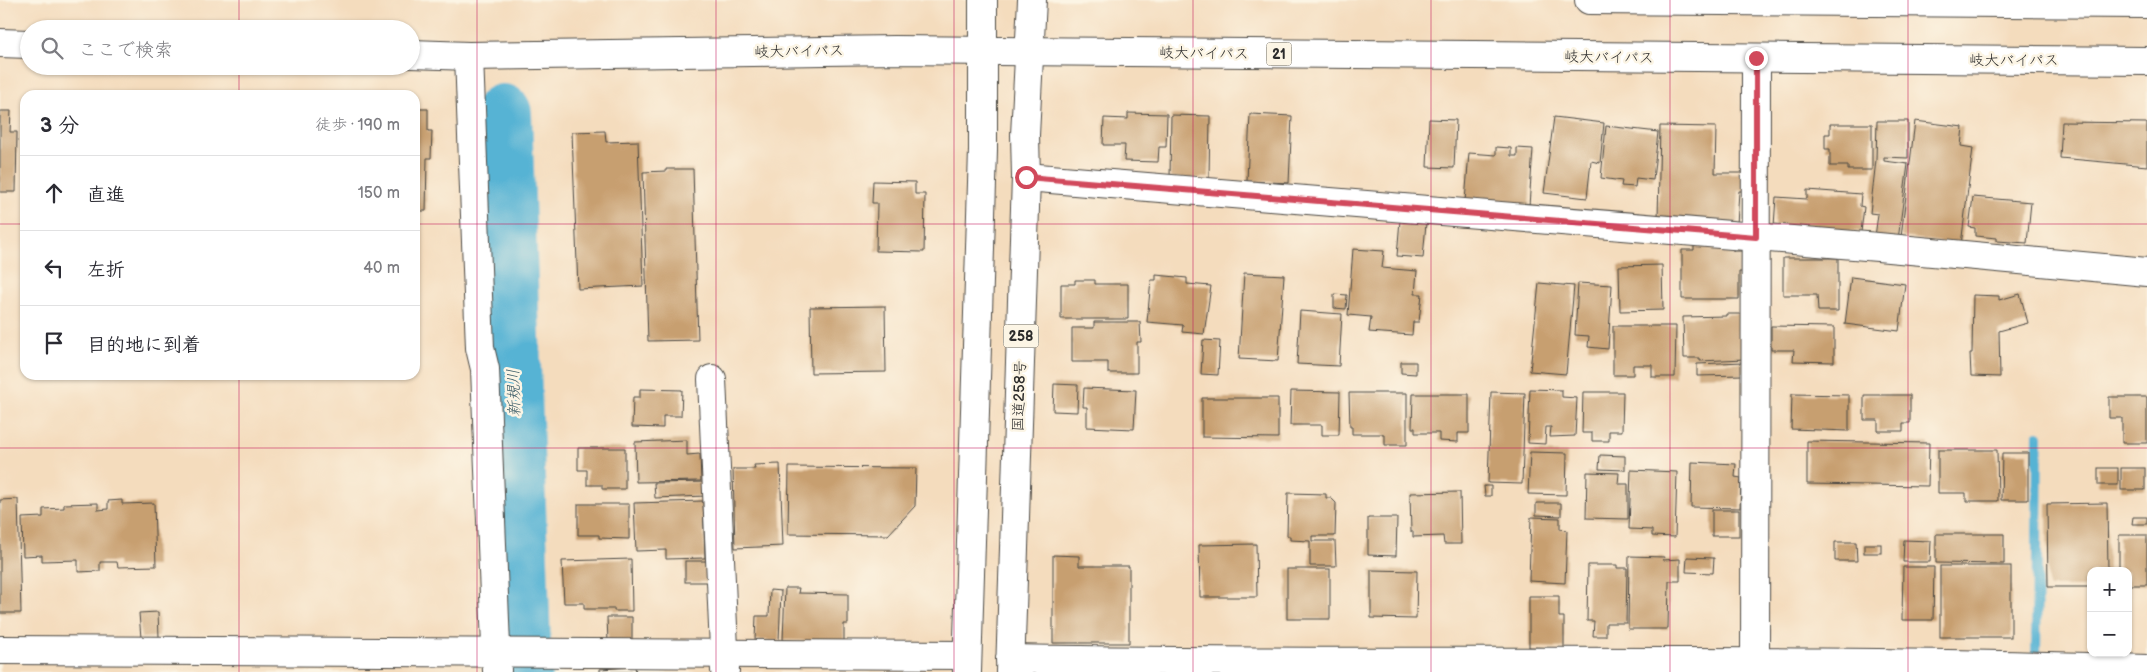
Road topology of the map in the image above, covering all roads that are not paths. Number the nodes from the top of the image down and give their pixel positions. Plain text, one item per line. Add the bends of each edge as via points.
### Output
1 (983, 0) edge
2 (1032, 0) edge
3 (1589, 0) edge
4 (2147, 4) edge
5 (0, 43) edge
6 (20, 44) edge
7 (983, 51) junction
8 (1030, 51) junction
9 (420, 54) edge
10 (469, 56) junction
11 (1756, 58) junction
12 (2147, 62) edge
13 (1026, 177) junction
14 (1756, 237) junction
15 (2147, 272) edge
16 (712, 380) dead end
17 (0, 650) edge
18 (499, 659) edge
19 (724, 662) edge
20 (966, 664) edge
21 (1010, 665) edge
22 (1198, 667) edge
23 (1755, 667) edge
24 (2147, 669) edge

1 - 7 main road
2 - 8 main road, 国道258号 / 258
3 - 4 main road
5 - 6 main road
7 - 8 main road, 岐大バイパス / 21
7 - 10 main road, 岐大バイパス / 21
7 - 20 main road
8 - 11 main road, 岐大バイパス / 21
8 - 13 main road, 国道258号 / 258
9 - 10 main road, 岐大バイパス / 21
10 - 18 main road via 480,348 485,369
11 - 12 main road, 岐大バイパス / 21
11 - 14 main road
13 - 14 main road
13 - 21 main road, 国道258号 / 258
14 - 15 main road
14 - 23 main road
16 - 19 main road
17 - 18 main road
18 - 19 main road via 544,652
19 - 20 main road
21 - 22 main road
22 - 23 main road
23 - 24 main road

